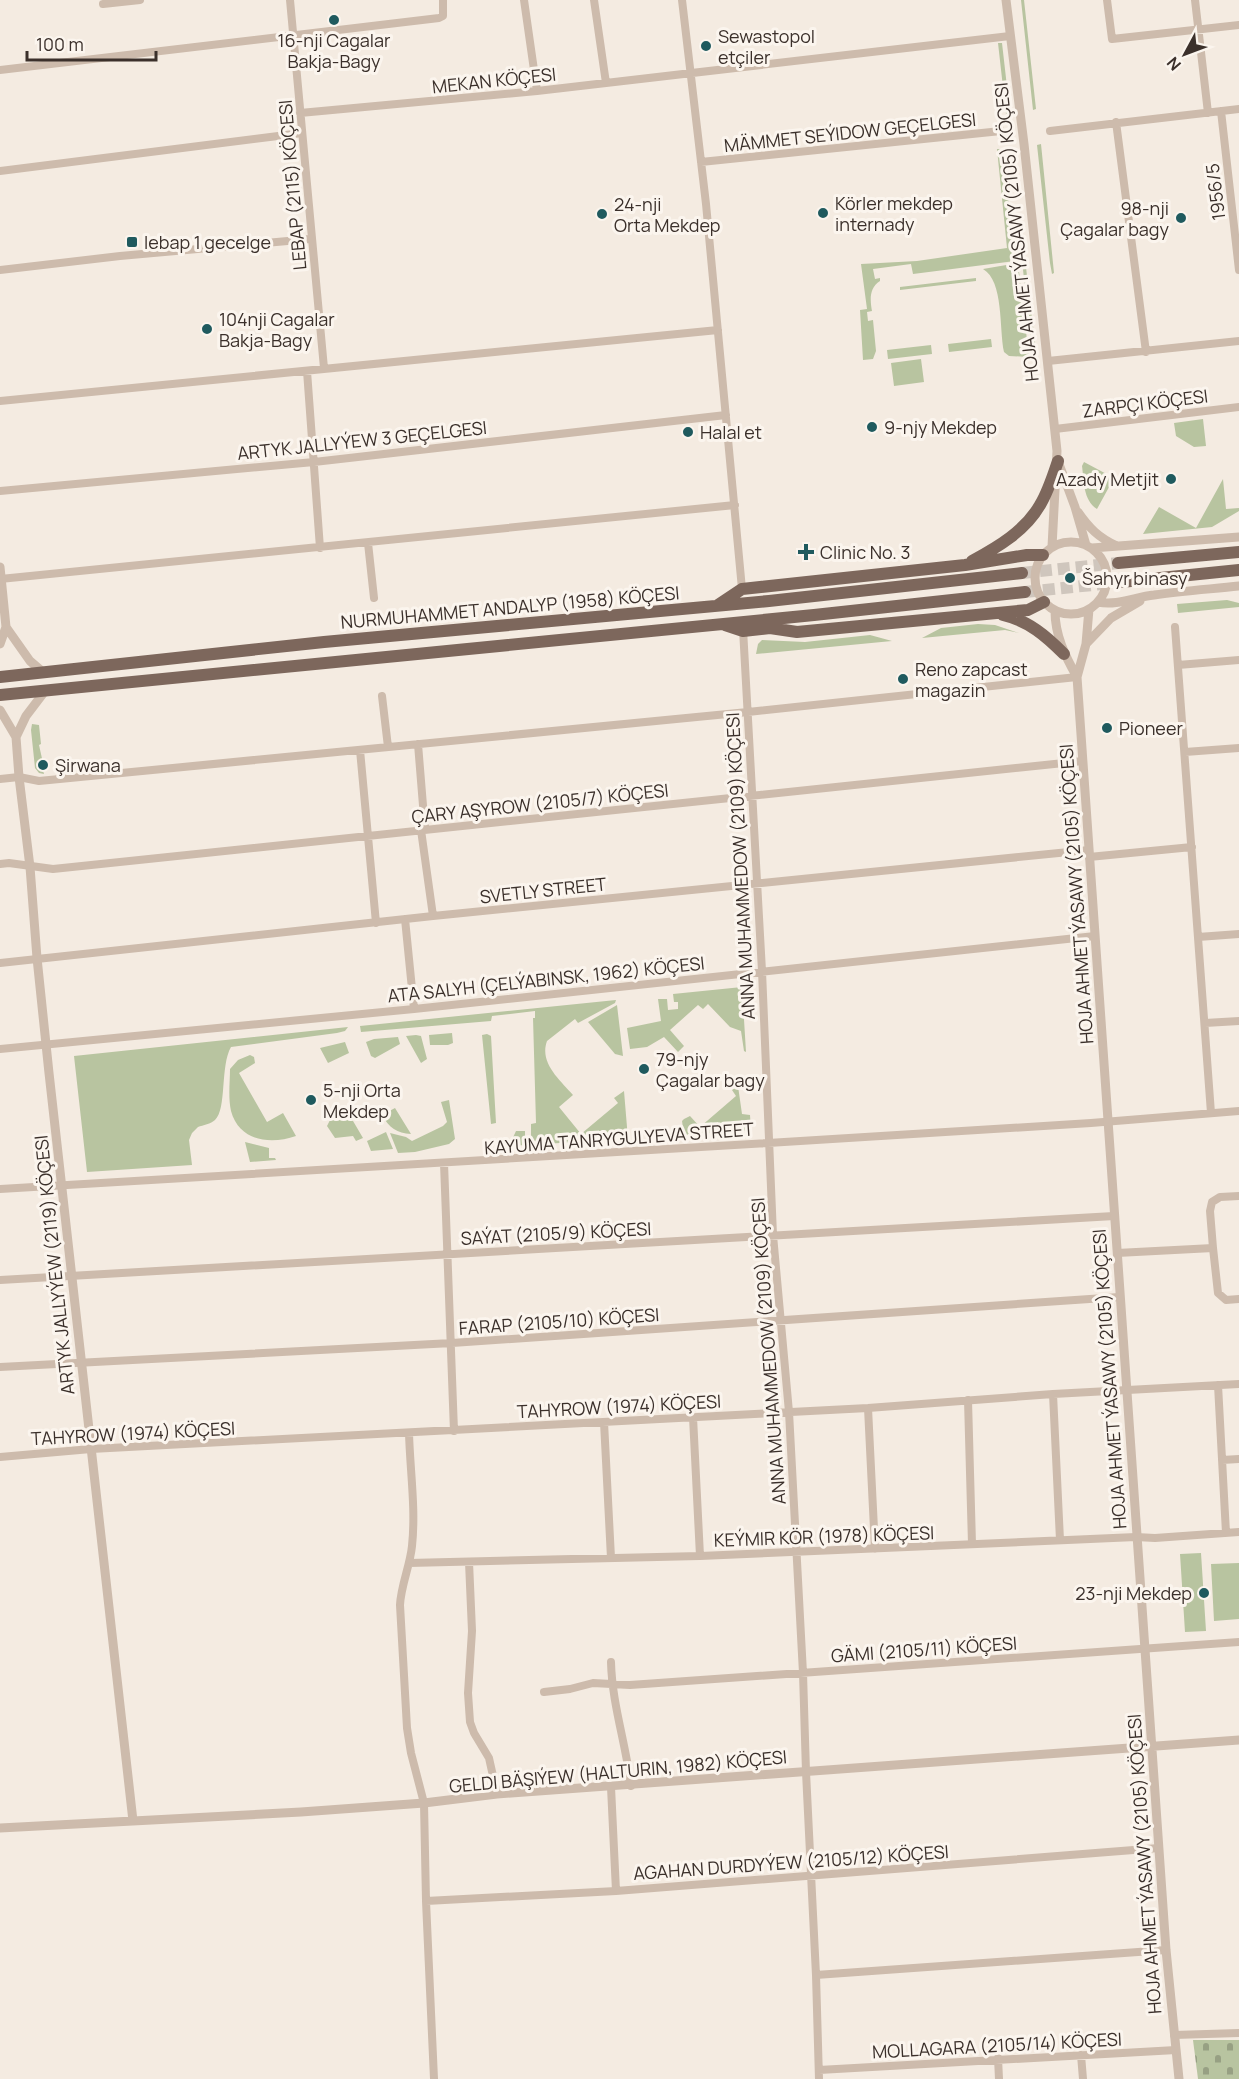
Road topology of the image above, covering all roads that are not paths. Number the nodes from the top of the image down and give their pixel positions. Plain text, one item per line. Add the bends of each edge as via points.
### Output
1 (140, 0) edge
2 (290, 0) edge
3 (443, 0) edge
4 (524, 0) edge
5 (594, 0) edge
6 (682, 0) edge
7 (1006, 0) edge
8 (1107, 0) edge
9 (1195, 0) edge
10 (103, 4) dead end
11 (1239, 25) edge
12 (1199, 30) junction
13 (294, 36) junction
14 (1010, 36) junction
15 (0, 70) edge
16 (691, 73) junction
17 (606, 83) junction
18 (537, 91) junction
19 (1239, 109) edge
20 (1221, 111) junction
21 (300, 113) junction
22 (1208, 113) junction
23 (1116, 122) junction
24 (1001, 131) dead end
25 (1050, 131) dead end
26 (302, 134) junction
27 (701, 162) junction
28 (0, 171) edge
29 (310, 238) junction
30 (0, 270) edge
31 (1239, 270) edge
32 (718, 330) junction
33 (1239, 341) edge
34 (1146, 352) junction
35 (1048, 361) junction
36 (324, 368) junction
37 (307, 371) junction
38 (0, 401) edge
39 (1239, 407) edge
40 (726, 415) junction
41 (1055, 429) junction
42 (1058, 461) junction
43 (314, 462) junction
44 (0, 491) edge
45 (735, 505) junction
46 (1075, 507) junction
47 (1239, 537) edge
48 (368, 543) junction
49 (1089, 547) junction
50 (1119, 547) junction
51 (320, 548) junction
52 (1047, 551) junction
53 (1239, 552) edge
54 (1118, 563) tunnel mouth
55 (965, 565) junction
56 (0, 567) edge
57 (1239, 570) edge
58 (1022, 573) tunnel mouth
59 (1, 579) edge
60 (1120, 582) tunnel mouth
61 (788, 584) junction
62 (1239, 586) edge
63 (742, 589) junction
64 (1025, 592) tunnel mouth
65 (1152, 595) junction
66 (809, 596) junction
67 (374, 598) dead end
68 (769, 601) junction
69 (1044, 602) junction
70 (1098, 602) junction
71 (717, 606) junction
72 (1089, 609) junction
73 (1055, 611) junction
74 (993, 613) junction
75 (743, 626) junction
76 (6, 627) junction
77 (1175, 627) dead end
78 (0, 644) edge
79 (1086, 644) junction
80 (1064, 654) junction
81 (1239, 660) edge
82 (1178, 664) junction
83 (44, 673) junction
84 (1077, 676) junction
85 (0, 677) edge
86 (45, 691) junction
87 (0, 695) edge
88 (382, 696) dead end
89 (0, 710) edge
90 (748, 712) junction
91 (16, 737) junction
92 (418, 744) junction
93 (388, 747) junction
94 (1239, 748) edge
95 (360, 750) junction
96 (1185, 752) junction
97 (1083, 761) junction
98 (19, 777) junction
99 (0, 779) edge
100 (751, 796) junction
101 (423, 830) junction
102 (367, 836) junction
103 (1192, 847) junction
104 (1089, 854) junction
105 (0, 864) edge
106 (30, 867) junction
107 (756, 883) junction
108 (433, 916) junction
109 (405, 920) junction
110 (376, 923) junction
111 (1239, 934) edge
112 (1095, 936) junction
113 (1198, 937) junction
114 (37, 958) junction
115 (0, 963) edge
116 (762, 971) junction
117 (414, 1009) junction
118 (1239, 1021) edge
119 (1205, 1023) junction
120 (46, 1045) junction
121 (0, 1049) edge
122 (1239, 1111) edge
123 (1211, 1113) junction
124 (1108, 1121) junction
125 (768, 1143) junction
126 (444, 1163) junction
127 (62, 1186) junction
128 (0, 1189) edge
129 (1239, 1196) edge
130 (1114, 1216) junction
131 (773, 1235) junction
132 (1213, 1248) junction
133 (1118, 1253) junction
134 (449, 1255) junction
135 (72, 1276) junction
136 (0, 1280) edge
137 (1119, 1297) junction
138 (1239, 1299) edge
139 (780, 1321) junction
140 (452, 1343) junction
141 (82, 1362) junction
142 (0, 1367) edge
143 (1239, 1384) edge
144 (1218, 1385) junction
145 (1127, 1390) junction
146 (1053, 1394) junction
147 (968, 1400) junction
148 (868, 1408) junction
149 (789, 1412) junction
150 (693, 1417) junction
151 (604, 1422) junction
152 (454, 1431) junction
153 (408, 1434) junction
154 (91, 1449) junction
155 (0, 1457) edge
156 (1239, 1459) edge
157 (1222, 1460) junction
158 (1239, 1532) edge
159 (1226, 1533) junction
160 (1136, 1537) junction
161 (1060, 1540) junction
162 (972, 1544) junction
163 (875, 1549) junction
164 (797, 1552) junction
165 (700, 1556) junction
166 (611, 1558) junction
167 (469, 1562) junction
168 (409, 1563) junction
169 (1239, 1642) edge
170 (1144, 1648) junction
171 (611, 1662) dead end
172 (803, 1673) junction
173 (612, 1685) junction
174 (544, 1692) dead end
175 (1239, 1740) edge
176 (1151, 1746) junction
177 (806, 1772) junction
178 (631, 1785) junction
179 (611, 1787) junction
180 (497, 1794) junction
181 (424, 1803) junction
182 (133, 1821) junction
183 (0, 1828) edge
184 (1159, 1848) junction
185 (811, 1876) junction
186 (616, 1891) junction
187 (426, 1901) junction
188 (1166, 1950) junction
189 (816, 1975) junction
190 (1239, 2033) edge
191 (1174, 2034) junction
192 (1176, 2050) junction
193 (1081, 2055) junction
194 (998, 2058) junction
195 (819, 2070) junction
196 (435, 2079) edge
197 (819, 2079) edge
198 (999, 2079) edge
199 (1083, 2079) edge
200 (1179, 2079) edge

1 - 10 street
2 - 13 street, LEBAP (2115) KÖÇESI
3 - 13 street via 440,18
4 - 18 street
5 - 17 street
6 - 16 street
7 - 14 street, HOJA AHMET ÝASAWY (2105) KÖÇESI
8 - 12 street via 1112,39
9 - 12 street
11 - 12 street
12 - 22 street
13 - 15 street
13 - 21 street, LEBAP (2115) KÖÇESI
14 - 16 street, MEKAN KÖÇESI
14 - 35 street, HOJA AHMET ÝASAWY (2105) KÖÇESI
16 - 17 street, MEKAN KÖÇESI
16 - 27 street
17 - 18 street, MEKAN KÖÇESI
18 - 21 street, MEKAN KÖÇESI
19 - 20 street
20 - 22 street
20 - 31 street, 1956/5
21 - 26 street, LEBAP (2115) KÖÇESI
22 - 23 street
23 - 25 street
23 - 34 street
24 - 27 street, MÄMMET SEÝIDOW GEÇELGESI
26 - 28 street
26 - 29 street, LEBAP (2115) KÖÇESI
27 - 32 street
29 - 30 street
29 - 36 street, LEBAP (2115) KÖÇESI
32 - 36 street
32 - 40 street
33 - 34 street
34 - 35 street
35 - 41 street, HOJA AHMET ÝASAWY (2105) KÖÇESI
36 - 37 street
37 - 38 street
37 - 43 street
39 - 41 street, ZARPÇI KÖÇESI
40 - 43 street, ARTYK JALLYÝEW 3 GEÇELGESI
40 - 45 street
41 - 42 street, HOJA AHMET ÝASAWY (2105) KÖÇESI
42 - 46 street, HOJA AHMET ÝASAWY (2105) KÖÇESI
42 - 52 street, HOJA AHMET ÝASAWY (2105) KÖÇESI
42 - 55 main road via 1041,504 1026,524 999,546
43 - 44 street, ARTYK JALLYÝEW 3 GEÇELGESI
43 - 51 street
45 - 48 street
45 - 63 street
46 - 49 street, HOJA AHMET ÝASAWY (2105) KÖÇESI
46 - 50 street via 1092,531
47 - 50 street
48 - 51 street
48 - 67 street
49 - 50 street
49 - 52 street via 1065,542
49 - 70 street via 1101,559 1106,572 1106,586
51 - 59 street
52 - 55 main road
52 - 69 street via 1034,576 1036,590
53 - 54 main road
55 - 61 main road
56 - 59 street
57 - 60 main road
58 - 66 main road, NURMUHAMMET ANDALYP (1958) KÖÇESI
59 - 76 street
61 - 63 main road
61 - 66 main road
61 - 68 main road
62 - 65 street
63 - 71 main road
64 - 75 main road, NURMUHAMMET ANDALYP (1958) KÖÇESI
65 - 70 street via 1118,603
65 - 79 street via 1111,618
66 - 68 main road, NURMUHAMMET ANDALYP (1958) KÖÇESI
68 - 71 main road, NURMUHAMMET ANDALYP (1958) KÖÇESI
69 - 73 street
69 - 74 main road via 1028,610
70 - 72 street
71 - 83 main road, NURMUHAMMET ANDALYP (1958) KÖÇESI via 324,642
72 - 73 street via 1069,614
72 - 79 street, HOJA AHMET ÝASAWY (2105) KÖÇESI
73 - 80 street, HOJA AHMET ÝASAWY (2105) KÖÇESI
74 - 75 main road via 797,632
74 - 80 main road via 1035,628
75 - 86 main road, NURMUHAMMET ANDALYP (1958) KÖÇESI via 721,623
75 - 90 street, ANNA MUHAMMEDOW (2109) KÖÇESI
76 - 78 street
76 - 83 street via 30,661
77 - 82 street
79 - 84 street, HOJA AHMET ÝASAWY (2105) KÖÇESI
80 - 84 street, HOJA AHMET ÝASAWY (2105) KÖÇESI
81 - 82 street
82 - 96 street
83 - 85 main road, NURMUHAMMET ANDALYP (1958) KÖÇESI
84 - 90 street
84 - 97 street, HOJA AHMET ÝASAWY (2105) KÖÇESI
86 - 87 main road, NURMUHAMMET ANDALYP (1958) KÖÇESI
86 - 91 street
88 - 93 street
89 - 91 street, ARTYK JALLYÝEW (2119) KÖÇESI
90 - 92 street
90 - 100 street, ANNA MUHAMMEDOW (2109) KÖÇESI
91 - 98 street, ARTYK JALLYÝEW (2119) KÖÇESI
92 - 93 street
92 - 101 street
93 - 95 street
94 - 96 street
95 - 98 street via 39,782
95 - 102 street
96 - 103 street
97 - 100 street, ÇARY AŞYROW (2105/7) KÖÇESI
97 - 104 street, HOJA AHMET ÝASAWY (2105) KÖÇESI
98 - 99 street
98 - 106 street, ARTYK JALLYÝEW (2119) KÖÇESI
100 - 101 street, ÇARY AŞYROW (2105/7) KÖÇESI
100 - 107 street, ANNA MUHAMMEDOW (2109) KÖÇESI
101 - 102 street, ÇARY AŞYROW (2105/7) KÖÇESI
101 - 108 street
102 - 106 street, ÇARY AŞYROW (2105/7) KÖÇESI via 53,869
102 - 110 street
103 - 104 street, SVETLY STREET
103 - 113 street
104 - 107 street, SVETLY STREET
104 - 112 street, HOJA AHMET ÝASAWY (2105) KÖÇESI
105 - 106 street, ÇARY AŞYROW (2105/7) KÖÇESI
106 - 114 street, ARTYK JALLYÝEW (2119) KÖÇESI
107 - 108 street, SVETLY STREET
107 - 116 street, ANNA MUHAMMEDOW (2109) KÖÇESI
108 - 109 street, SVETLY STREET
109 - 110 street, SVETLY STREET
109 - 117 street
110 - 114 street, SVETLY STREET
111 - 113 street
112 - 116 street, ATA SALYH (ÇELÝABINSK, 1962) KÖÇESI
112 - 124 street, HOJA AHMET ÝASAWY (2105) KÖÇESI
113 - 119 street
114 - 115 street, SVETLY STREET
114 - 120 street, ARTYK JALLYÝEW (2119) KÖÇESI
116 - 117 street, ATA SALYH (ÇELÝABINSK, 1962) KÖÇESI
116 - 125 street, ANNA MUHAMMEDOW (2109) KÖÇESI
117 - 120 street, ATA SALYH (ÇELÝABINSK, 1962) KÖÇESI
118 - 119 street
119 - 123 street
120 - 121 street, ATA SALYH (ÇELÝABINSK, 1962) KÖÇESI
120 - 127 street, ARTYK JALLYÝEW (2119) KÖÇESI
122 - 123 street, KAYUMA TANRYGULYEVA STREET
123 - 124 street, KAYUMA TANRYGULYEVA STREET
124 - 125 street, KAYUMA TANRYGULYEVA STREET
124 - 130 street, HOJA AHMET ÝASAWY (2105) KÖÇESI
125 - 126 street, KAYUMA TANRYGULYEVA STREET
125 - 131 street, ANNA MUHAMMEDOW (2109) KÖÇESI
126 - 127 street, KAYUMA TANRYGULYEVA STREET
126 - 134 street
127 - 128 street, KAYUMA TANRYGULYEVA STREET
127 - 135 street, ARTYK JALLYÝEW (2119) KÖÇESI
129 - 132 street via 1220,1197 1210,1206
130 - 131 street, SAÝAT (2105/9) KÖÇESI
130 - 133 street, HOJA AHMET ÝASAWY (2105) KÖÇESI
131 - 134 street, SAÝAT (2105/9) KÖÇESI
131 - 139 street, ANNA MUHAMMEDOW (2109) KÖÇESI
132 - 133 street
132 - 138 street via 1218,1293 1226,1300
133 - 137 street, HOJA AHMET ÝASAWY (2105) KÖÇESI
134 - 135 street, SAÝAT (2105/9) KÖÇESI
134 - 140 street
135 - 136 street, SAÝAT (2105/9) KÖÇESI
135 - 141 street, ARTYK JALLYÝEW (2119) KÖÇESI
137 - 139 street, FARAP (2105/10) KÖÇESI
137 - 145 street, HOJA AHMET ÝASAWY (2105) KÖÇESI
139 - 140 street, FARAP (2105/10) KÖÇESI
139 - 149 street, ANNA MUHAMMEDOW (2109) KÖÇESI
140 - 141 street, FARAP (2105/10) KÖÇESI
140 - 152 street
141 - 142 street, FARAP (2105/10) KÖÇESI
141 - 154 street, ARTYK JALLYÝEW (2119) KÖÇESI
143 - 144 street, TAHYROW (1974) KÖÇESI
144 - 145 street, TAHYROW (1974) KÖÇESI
144 - 157 street
145 - 146 street, TAHYROW (1974) KÖÇESI
145 - 160 street, HOJA AHMET ÝASAWY (2105) KÖÇESI
146 - 147 street, TAHYROW (1974) KÖÇESI
146 - 161 street
147 - 148 street, TAHYROW (1974) KÖÇESI
147 - 162 street
148 - 149 street, TAHYROW (1974) KÖÇESI
148 - 163 street
149 - 150 street, TAHYROW (1974) KÖÇESI
149 - 164 street, ANNA MUHAMMEDOW (2109) KÖÇESI
150 - 151 street, TAHYROW (1974) KÖÇESI
150 - 165 street
151 - 152 street, TAHYROW (1974) KÖÇESI
151 - 166 street
152 - 153 street, TAHYROW (1974) KÖÇESI
153 - 154 street, TAHYROW (1974) KÖÇESI
153 - 168 street via 413,1527
154 - 155 street, TAHYROW (1974) KÖÇESI
154 - 182 street, ARTYK JALLYÝEW (2119) KÖÇESI
156 - 157 street
157 - 159 street
158 - 159 street, KEÝMIR KÖR (1978) KÖÇESI
159 - 160 street, KEÝMIR KÖR (1978) KÖÇESI
160 - 161 street, KEÝMIR KÖR (1978) KÖÇESI
160 - 170 street, HOJA AHMET ÝASAWY (2105) KÖÇESI
161 - 162 street, KEÝMIR KÖR (1978) KÖÇESI
162 - 163 street, KEÝMIR KÖR (1978) KÖÇESI
163 - 164 street, KEÝMIR KÖR (1978) KÖÇESI
164 - 165 street, KEÝMIR KÖR (1978) KÖÇESI
164 - 172 street, ANNA MUHAMMEDOW (2109) KÖÇESI
165 - 166 street, KEÝMIR KÖR (1978) KÖÇESI
166 - 167 street, KEÝMIR KÖR (1978) KÖÇESI
167 - 168 street, KEÝMIR KÖR (1978) KÖÇESI
167 - 180 street via 470,1722 489,1758
168 - 181 street via 400,1605 405,1704 411,1753
169 - 170 street, GÄMI (2105/11) KÖÇESI
170 - 172 street, GÄMI (2105/11) KÖÇESI
170 - 176 street, HOJA AHMET ÝASAWY (2105) KÖÇESI
171 - 173 street
172 - 173 street, GÄMI (2105/11) KÖÇESI
172 - 177 street, ANNA MUHAMMEDOW (2109) KÖÇESI
173 - 174 street, GÄMI (2105/11) KÖÇESI via 593,1683
173 - 178 street
175 - 176 street, GELDI BÄŞIÝEW (HALTURIN, 1982) KÖÇESI
176 - 177 street, GELDI BÄŞIÝEW (HALTURIN, 1982) KÖÇESI
176 - 184 street, HOJA AHMET ÝASAWY (2105) KÖÇESI
177 - 178 street, GELDI BÄŞIÝEW (HALTURIN, 1982) KÖÇESI
177 - 185 street, ANNA MUHAMMEDOW (2109) KÖÇESI
178 - 179 street, GELDI BÄŞIÝEW (HALTURIN, 1982) KÖÇESI
179 - 180 street, GELDI BÄŞIÝEW (HALTURIN, 1982) KÖÇESI
179 - 186 street
180 - 181 street, GELDI BÄŞIÝEW (HALTURIN, 1982) KÖÇESI
181 - 182 street, GELDI BÄŞIÝEW (HALTURIN, 1982) KÖÇESI
181 - 187 street
182 - 183 street, GELDI BÄŞIÝEW (HALTURIN, 1982) KÖÇESI
184 - 185 street, AGAHAN DURDYÝEW (2105/12) KÖÇESI
184 - 188 street, HOJA AHMET ÝASAWY (2105) KÖÇESI
185 - 186 street, AGAHAN DURDYÝEW (2105/12) KÖÇESI
185 - 189 street, ANNA MUHAMMEDOW (2109) KÖÇESI
186 - 187 street, AGAHAN DURDYÝEW (2105/12) KÖÇESI
187 - 196 street
188 - 189 street
188 - 191 street, HOJA AHMET ÝASAWY (2105) KÖÇESI
189 - 195 street, ANNA MUHAMMEDOW (2109) KÖÇESI
190 - 191 street
191 - 192 street, HOJA AHMET ÝASAWY (2105) KÖÇESI
192 - 193 street, MOLLAGARA (2105/14) KÖÇESI
192 - 200 street, HOJA AHMET ÝASAWY (2105) KÖÇESI
193 - 194 street, MOLLAGARA (2105/14) KÖÇESI
193 - 199 street
194 - 195 street, MOLLAGARA (2105/14) KÖÇESI
194 - 198 street
195 - 197 street, ANNA MUHAMMEDOW (2109) KÖÇESI

